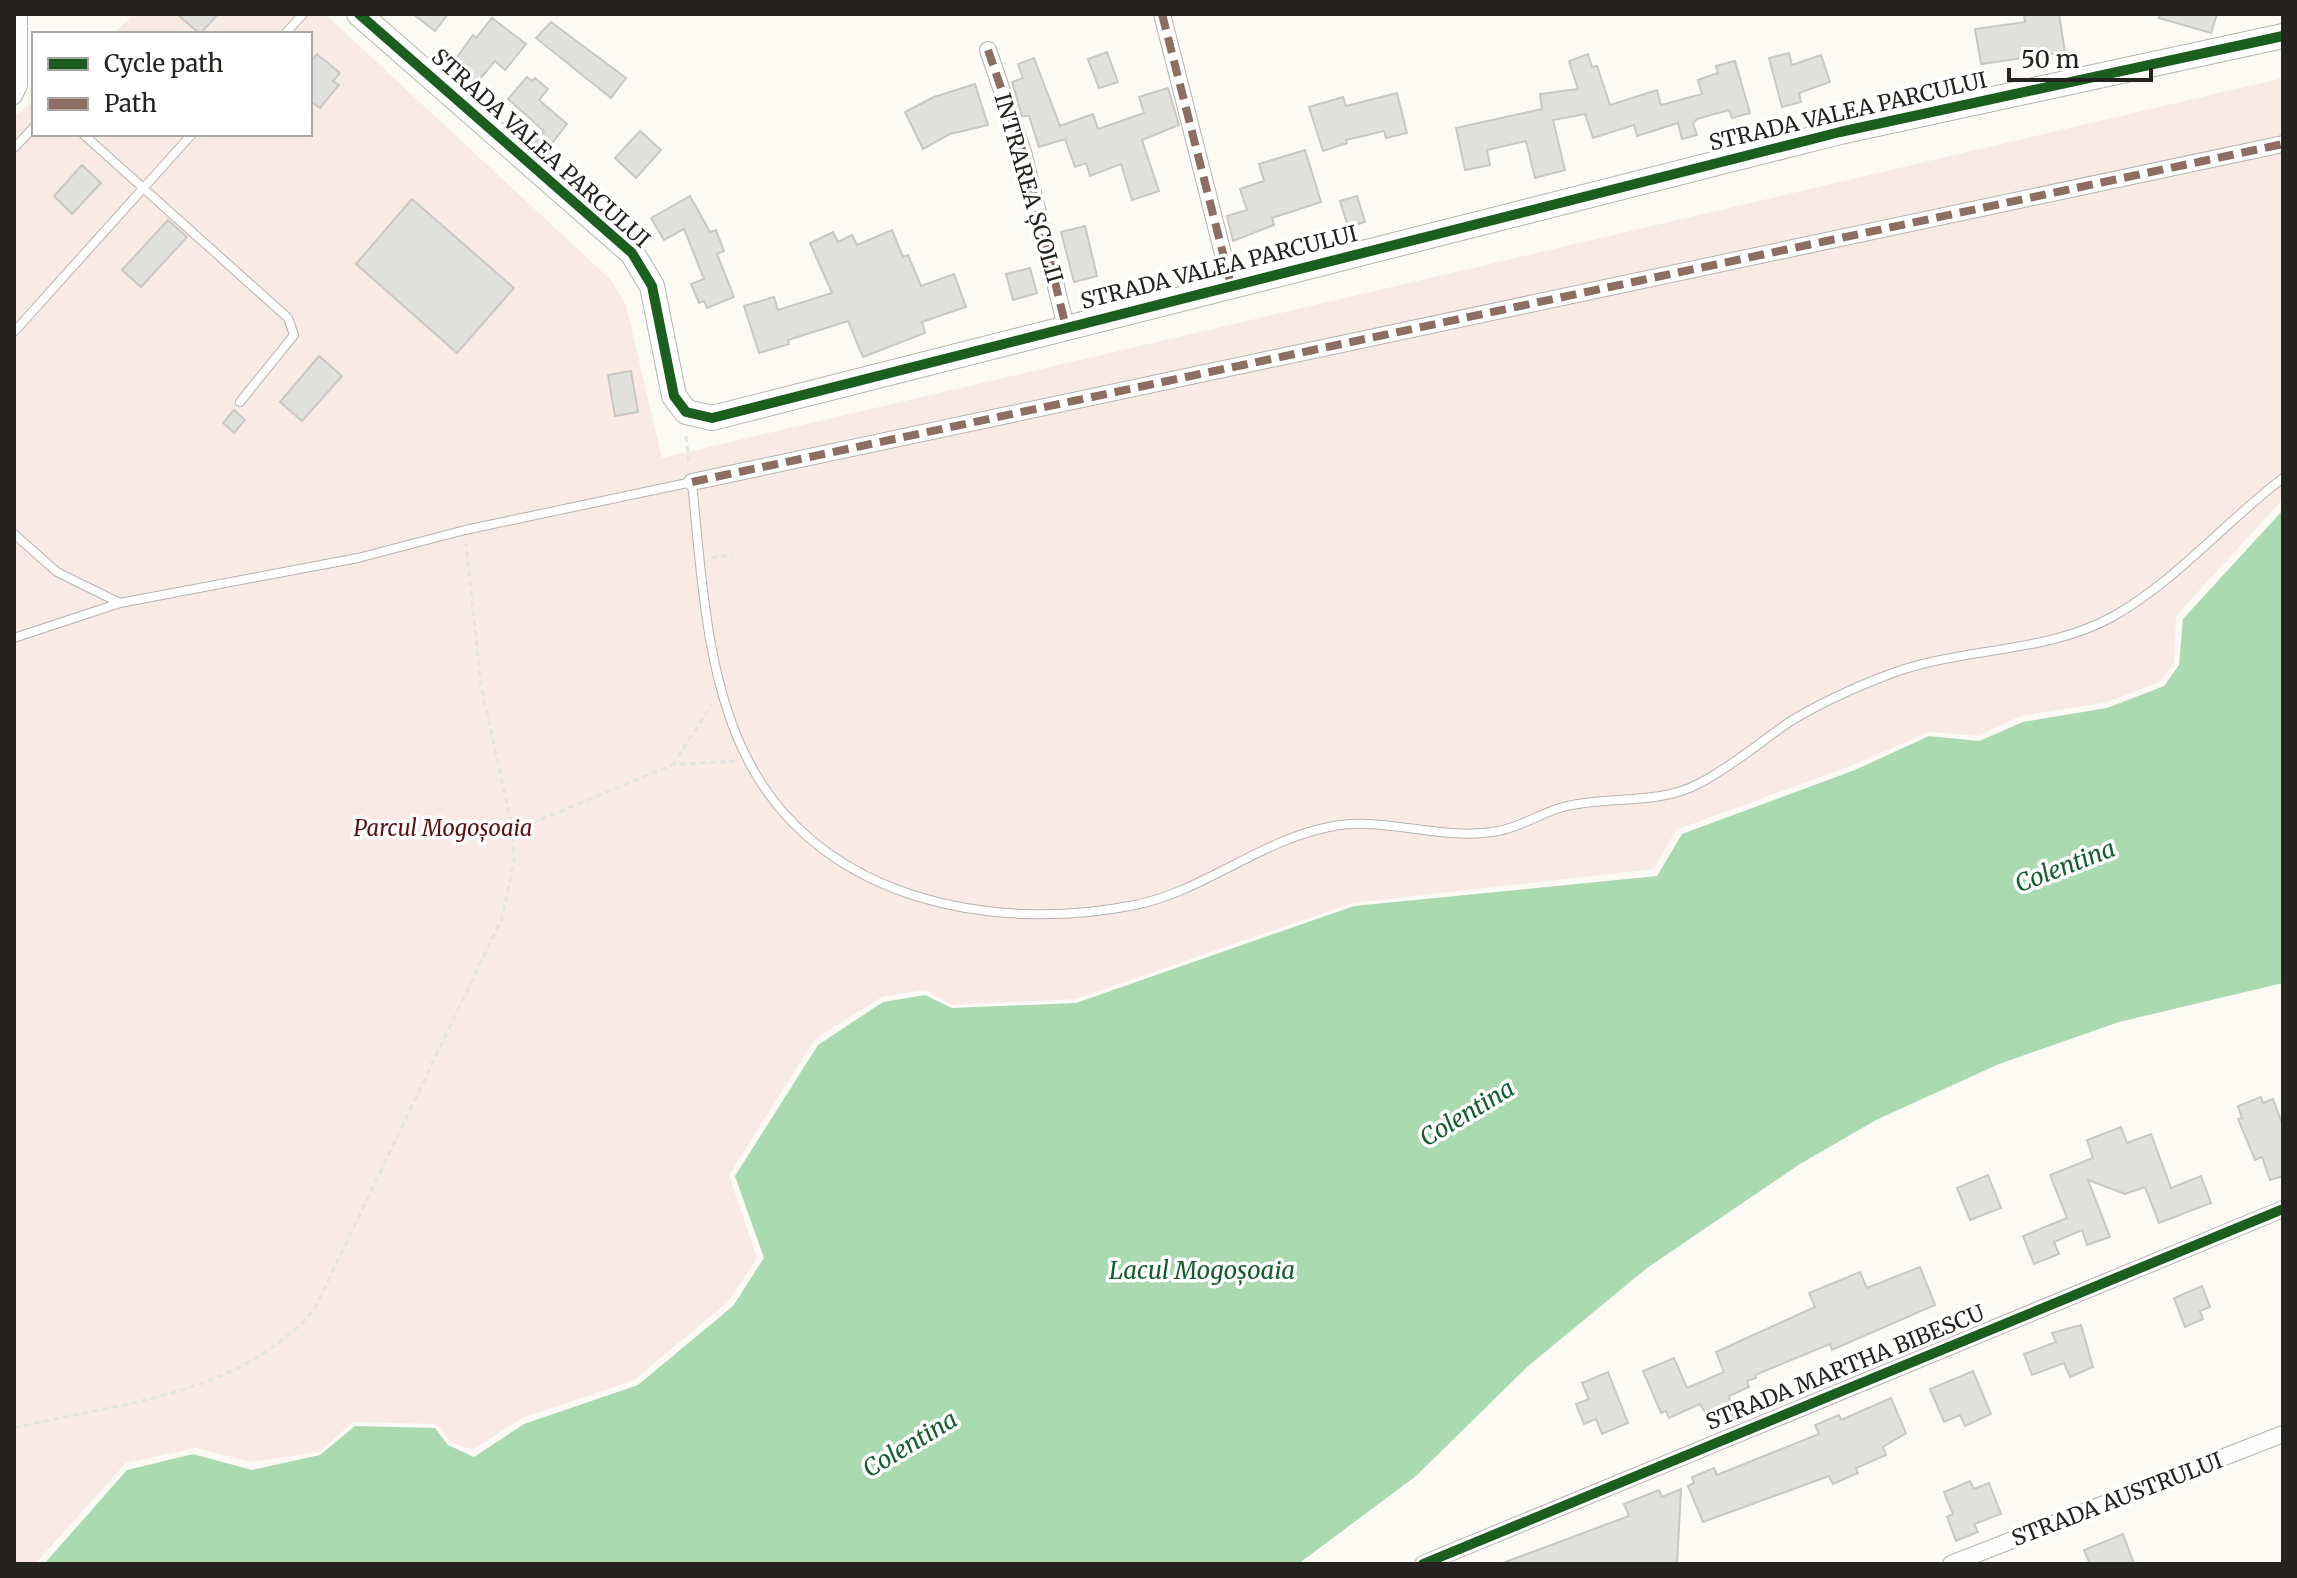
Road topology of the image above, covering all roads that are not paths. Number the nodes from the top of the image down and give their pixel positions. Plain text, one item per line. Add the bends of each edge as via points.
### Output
1 (19, 14) edge
2 (303, 14) edge
3 (359, 14) edge
4 (1162, 14) edge
5 (287, 32) edge
6 (2283, 36) edge
7 (988, 50) dead end
8 (14, 96) edge
9 (32, 129) edge
10 (85, 136) edge
11 (190, 136) edge
12 (2283, 144) edge
13 (14, 148) edge
14 (143, 188) junction
15 (1231, 285) junction
16 (1066, 327) junction
17 (14, 332) edge
18 (240, 402) dead end
19 (2283, 478) edge
20 (692, 482) junction
21 (14, 534) edge
22 (120, 603) junction
23 (14, 638) edge
24 (2283, 1209) edge
25 (2283, 1434) edge
26 (1423, 1564) edge
27 (1951, 1564) edge

1 - 8 street via 19,85
2 - 5 lane
3 - 16 street, STRADA VALEA PARCULUI via 632,253 652,286 674,396 686,412 712,418
4 - 15 street
6 - 15 street, STRADA VALEA PARCULUI via 1840,132
7 - 16 street, INTRAREA ȘCOLII via 1023,152
9 - 13 lane
10 - 14 lane
11 - 14 lane
12 - 20 street
14 - 17 lane
14 - 18 lane via 288,318 294,335
15 - 16 street, STRADA VALEA PARCULUI
19 - 20 lane via 2171,575 2098,624 1876,679 1795,719 1697,785 1668,795 1563,807 1503,830 1466,835 1386,824 1329,827 1264,848 1183,890 1092,911 973,911 893,889 840,863 798,830 748,762 723,686 707,617
20 - 22 lane via 358,558
21 - 22 lane via 57,572
22 - 23 lane
24 - 26 street, STRADA MARTHA BIBESCU
25 - 27 street, STRADA AUSTRULUI

